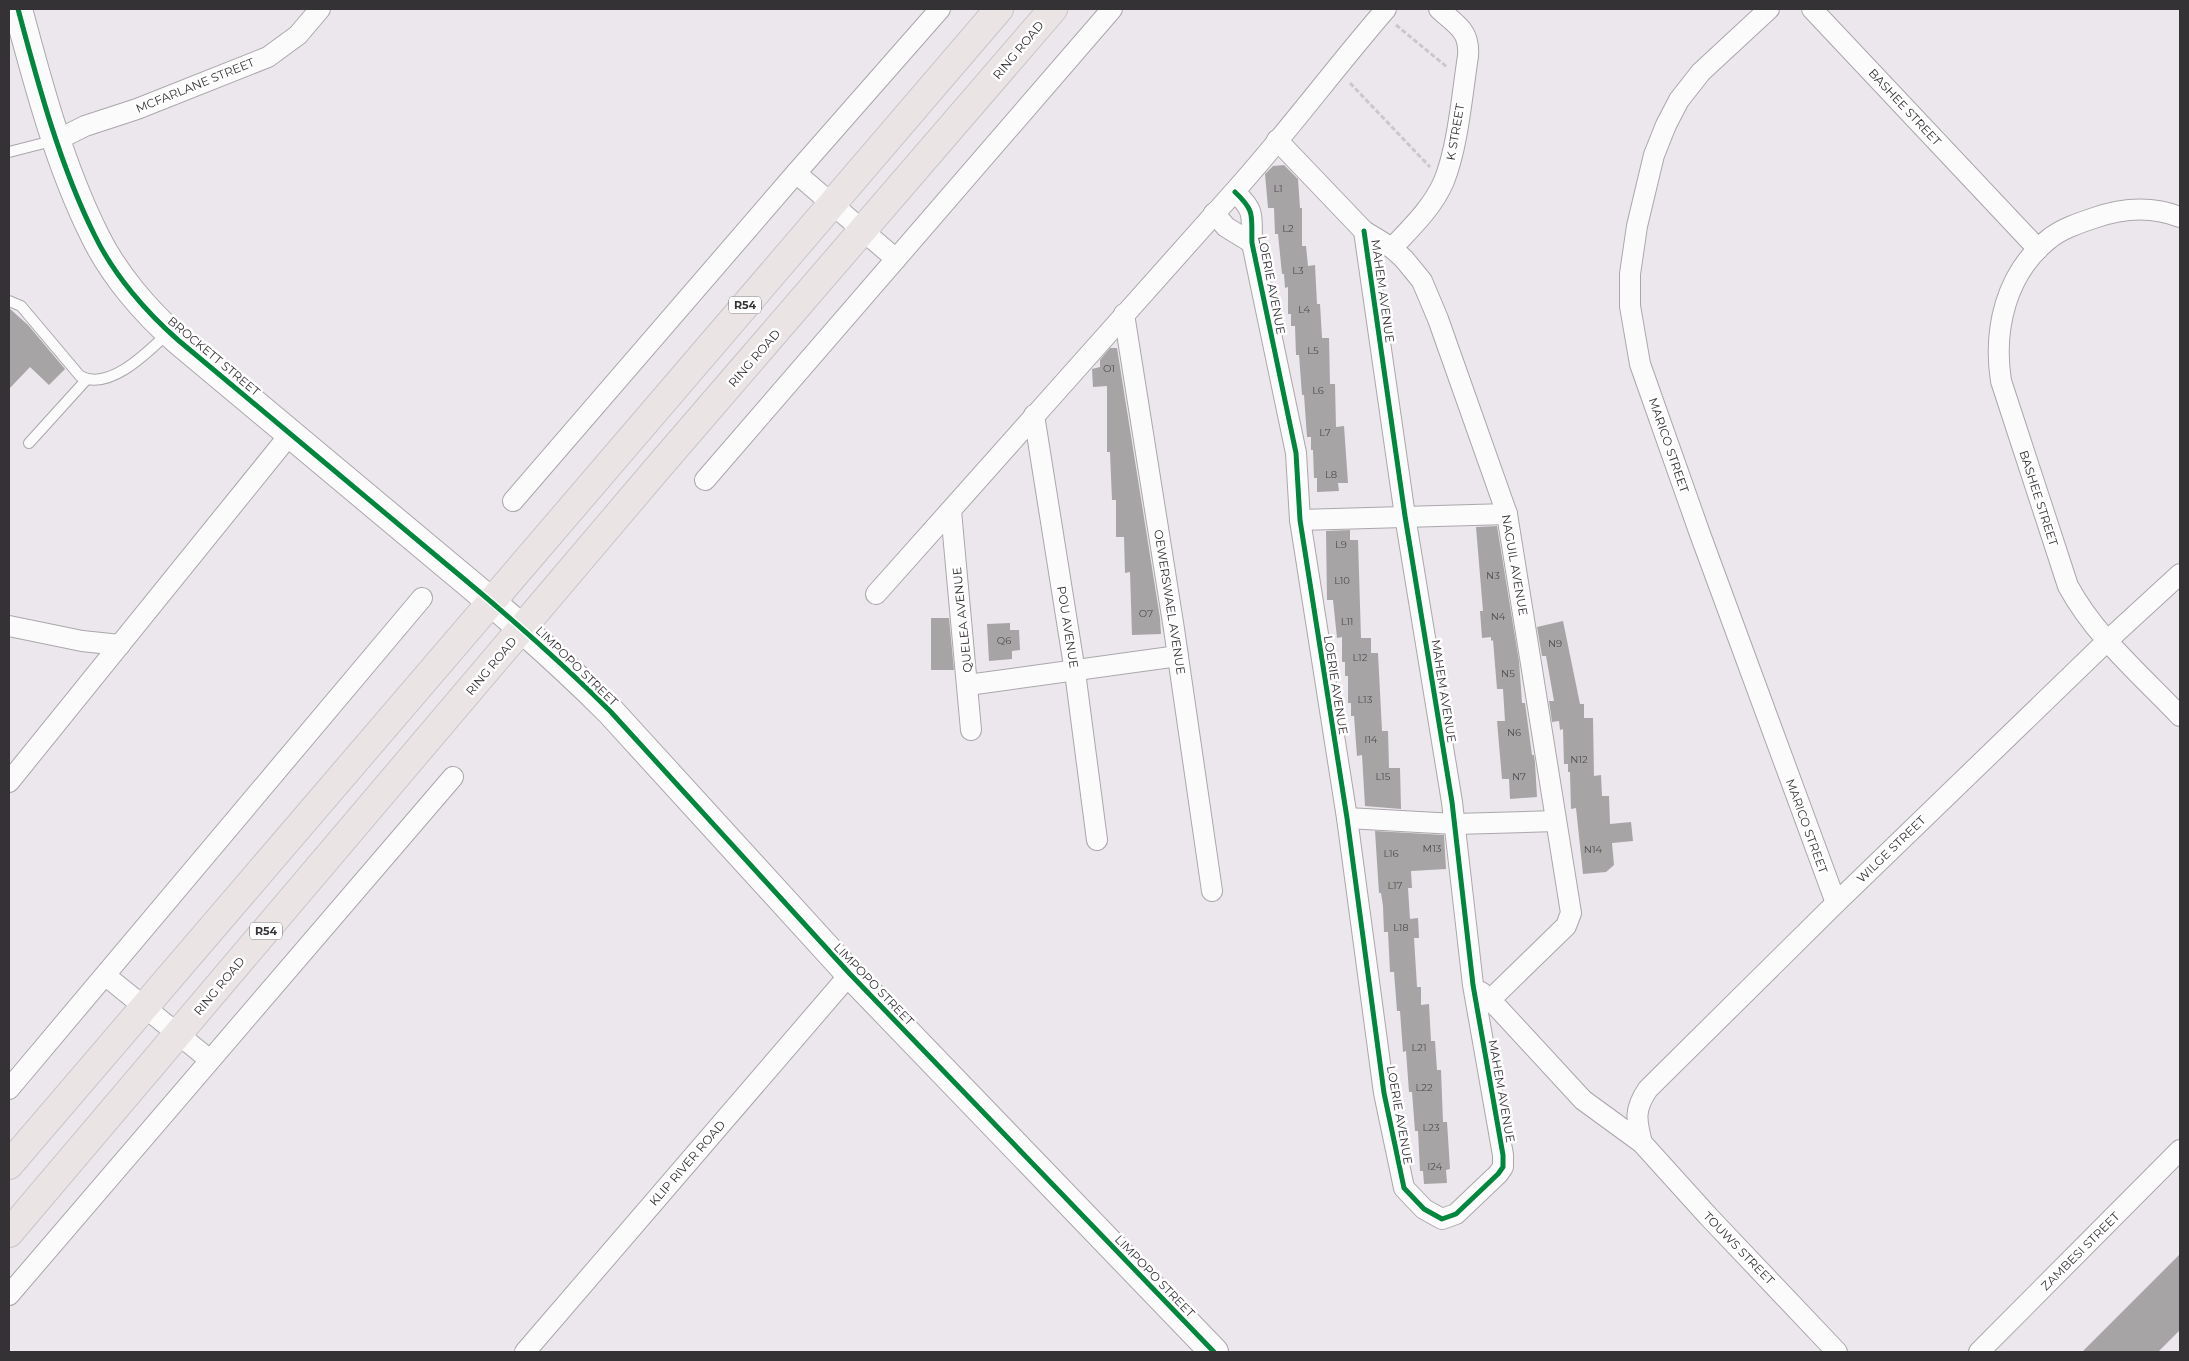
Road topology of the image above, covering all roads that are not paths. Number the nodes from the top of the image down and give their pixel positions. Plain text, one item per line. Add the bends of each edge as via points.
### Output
1 (18, 9) edge
2 (320, 9) edge
3 (940, 9) edge
4 (999, 9) edge
5 (1053, 9) edge
6 (1112, 9) edge
7 (1439, 9) edge
8 (1769, 9) edge
9 (1812, 9) edge
10 (1384, 11) edge
11 (56, 140) junction
12 (1277, 140) junction
13 (9, 152) edge
14 (796, 173) junction
15 (1235, 192) junction
16 (831, 205) junction
17 (1214, 213) junction
18 (2180, 217) edge
19 (1364, 231) junction
20 (862, 232) junction
21 (1252, 243) junction
22 (1392, 248) junction
23 (2038, 249) junction
24 (896, 259) junction
25 (9, 301) edge
26 (1124, 314) junction
27 (169, 332) junction
28 (87, 380) junction
29 (1034, 415) junction
30 (292, 433) junction
31 (29, 443) dead end
32 (705, 480) dead end
33 (513, 501) dead end
34 (951, 511) junction
35 (1507, 514) junction
36 (1404, 516) junction
37 (1300, 520) junction
38 (2180, 574) edge
39 (876, 594) dead end
40 (422, 598) dead end
41 (491, 601) junction
42 (9, 626) edge
43 (523, 628) junction
44 (2107, 641) junction
45 (120, 645) junction
46 (1178, 656) junction
47 (1075, 672) junction
48 (968, 685) junction
49 (2180, 716) edge
50 (971, 730) dead end
51 (453, 777) dead end
52 (9, 782) edge
53 (1347, 818) junction
54 (1556, 821) junction
55 (1455, 824) junction
56 (1096, 840) dead end
57 (1212, 891) dead end
58 (1836, 903) junction
59 (850, 974) junction
60 (106, 976) junction
61 (1473, 985) junction
62 (1490, 1000) junction
63 (143, 1007) junction
64 (177, 1035) junction
65 (210, 1060) junction
66 (9, 1089) edge
67 (1642, 1143) junction
68 (2180, 1150) edge
69 (1503, 1154) joint
70 (9, 1165) edge
71 (9, 1233) edge
72 (9, 1295) edge
73 (525, 1352) edge
74 (1214, 1352) edge
75 (1837, 1352) edge
76 (1979, 1352) edge

1 - 11 street, BROCKETT STREET via 38,87
2 - 11 street, MCFARLANE STREET via 298,35 268,57
3 - 14 street
4 - 16 main road, R54
5 - 20 main road, RING ROAD / R54
6 - 24 street
7 - 22 street, K STREET via 1468,38 1469,50 1452,151 1443,182 1427,209
8 - 58 street, MARICO STREET via 1701,72 1666,125 1654,155 1638,226 1630,274 1630,306 1640,364
9 - 23 street, BASHEE STREET
10 - 12 street
11 - 13 lane
11 - 27 street, BROCKETT STREET via 95,237 125,282
12 - 15 street
12 - 19 street, NAGUIL AVENUE
14 - 16 street
14 - 33 street
15 - 17 street
15 - 21 street, LOERIE AVENUE via 1245,200 1251,212
16 - 20 street
16 - 41 main road, R54
17 - 21 street, LOERIE AVENUE via 1226,227
17 - 26 street
18 - 23 street, BASHEE STREET via 2146,210 2112,212 2061,232
19 - 22 street, NAGUIL AVENUE
19 - 36 street, MAHEM AVENUE
20 - 24 street
20 - 43 main road, RING ROAD / R54
21 - 37 street, LOERIE AVENUE via 1296,453
22 - 35 street, NAGUIL AVENUE via 1413,270 1429,296
23 - 44 street, BASHEE STREET via 2018,275 2002,313 1998,351 2001,381 2061,570 2077,603
24 - 32 street
25 - 28 lane via 21,306 80,376
26 - 29 street
26 - 46 street, OEWERSWAEL AVENUE
27 - 28 lane via 120,372 99,380
27 - 30 street, BROCKETT STREET
28 - 31 lane
29 - 34 street
29 - 47 street, POU AVENUE
30 - 41 street, BROCKETT STREET
30 - 45 street
34 - 39 street
34 - 48 street, QUELEA AVENUE
35 - 36 street
35 - 54 street, NAGUIL AVENUE
36 - 37 street
36 - 55 street, MAHEM AVENUE
37 - 53 street, LOERIE AVENUE
38 - 44 street, WILGE STREET
40 - 60 street
41 - 43 street, BROCKETT STREET
41 - 63 main road, R54
42 - 45 street
43 - 59 street, LIMPOPO STREET via 610,711
43 - 64 main road, RING ROAD / R54
44 - 49 street, BASHEE STREET
44 - 58 street, WILGE STREET
45 - 52 street
46 - 47 street
46 - 57 street, OEWERSWAEL AVENUE
47 - 48 street
47 - 56 street, POU AVENUE
48 - 50 street, QUELEA AVENUE
51 - 65 street
53 - 55 street
53 - 69 street, LOERIE AVENUE via 1384,1093 1404,1188 1430,1214 1446,1219 1456,1214 1498,1174 1503,1166
54 - 55 street
54 - 62 street, NAGUIL AVENUE via 1569,894 1570,920
55 - 61 street, MAHEM AVENUE
58 - 67 street, WILGE STREET via 1648,1089 1637,1112
59 - 73 street, KLIP RIVER ROAD
59 - 74 street, LIMPOPO STREET
60 - 63 street
60 - 66 street
61 - 62 street, TOUWS STREET
61 - 69 street, MAHEM AVENUE
62 - 67 street, TOUWS STREET via 1583,1100
63 - 64 street
63 - 70 main road, R54
64 - 65 street
64 - 71 main road, RING ROAD / R54
65 - 72 street
67 - 75 street, TOUWS STREET
68 - 76 street, ZAMBESI STREET

